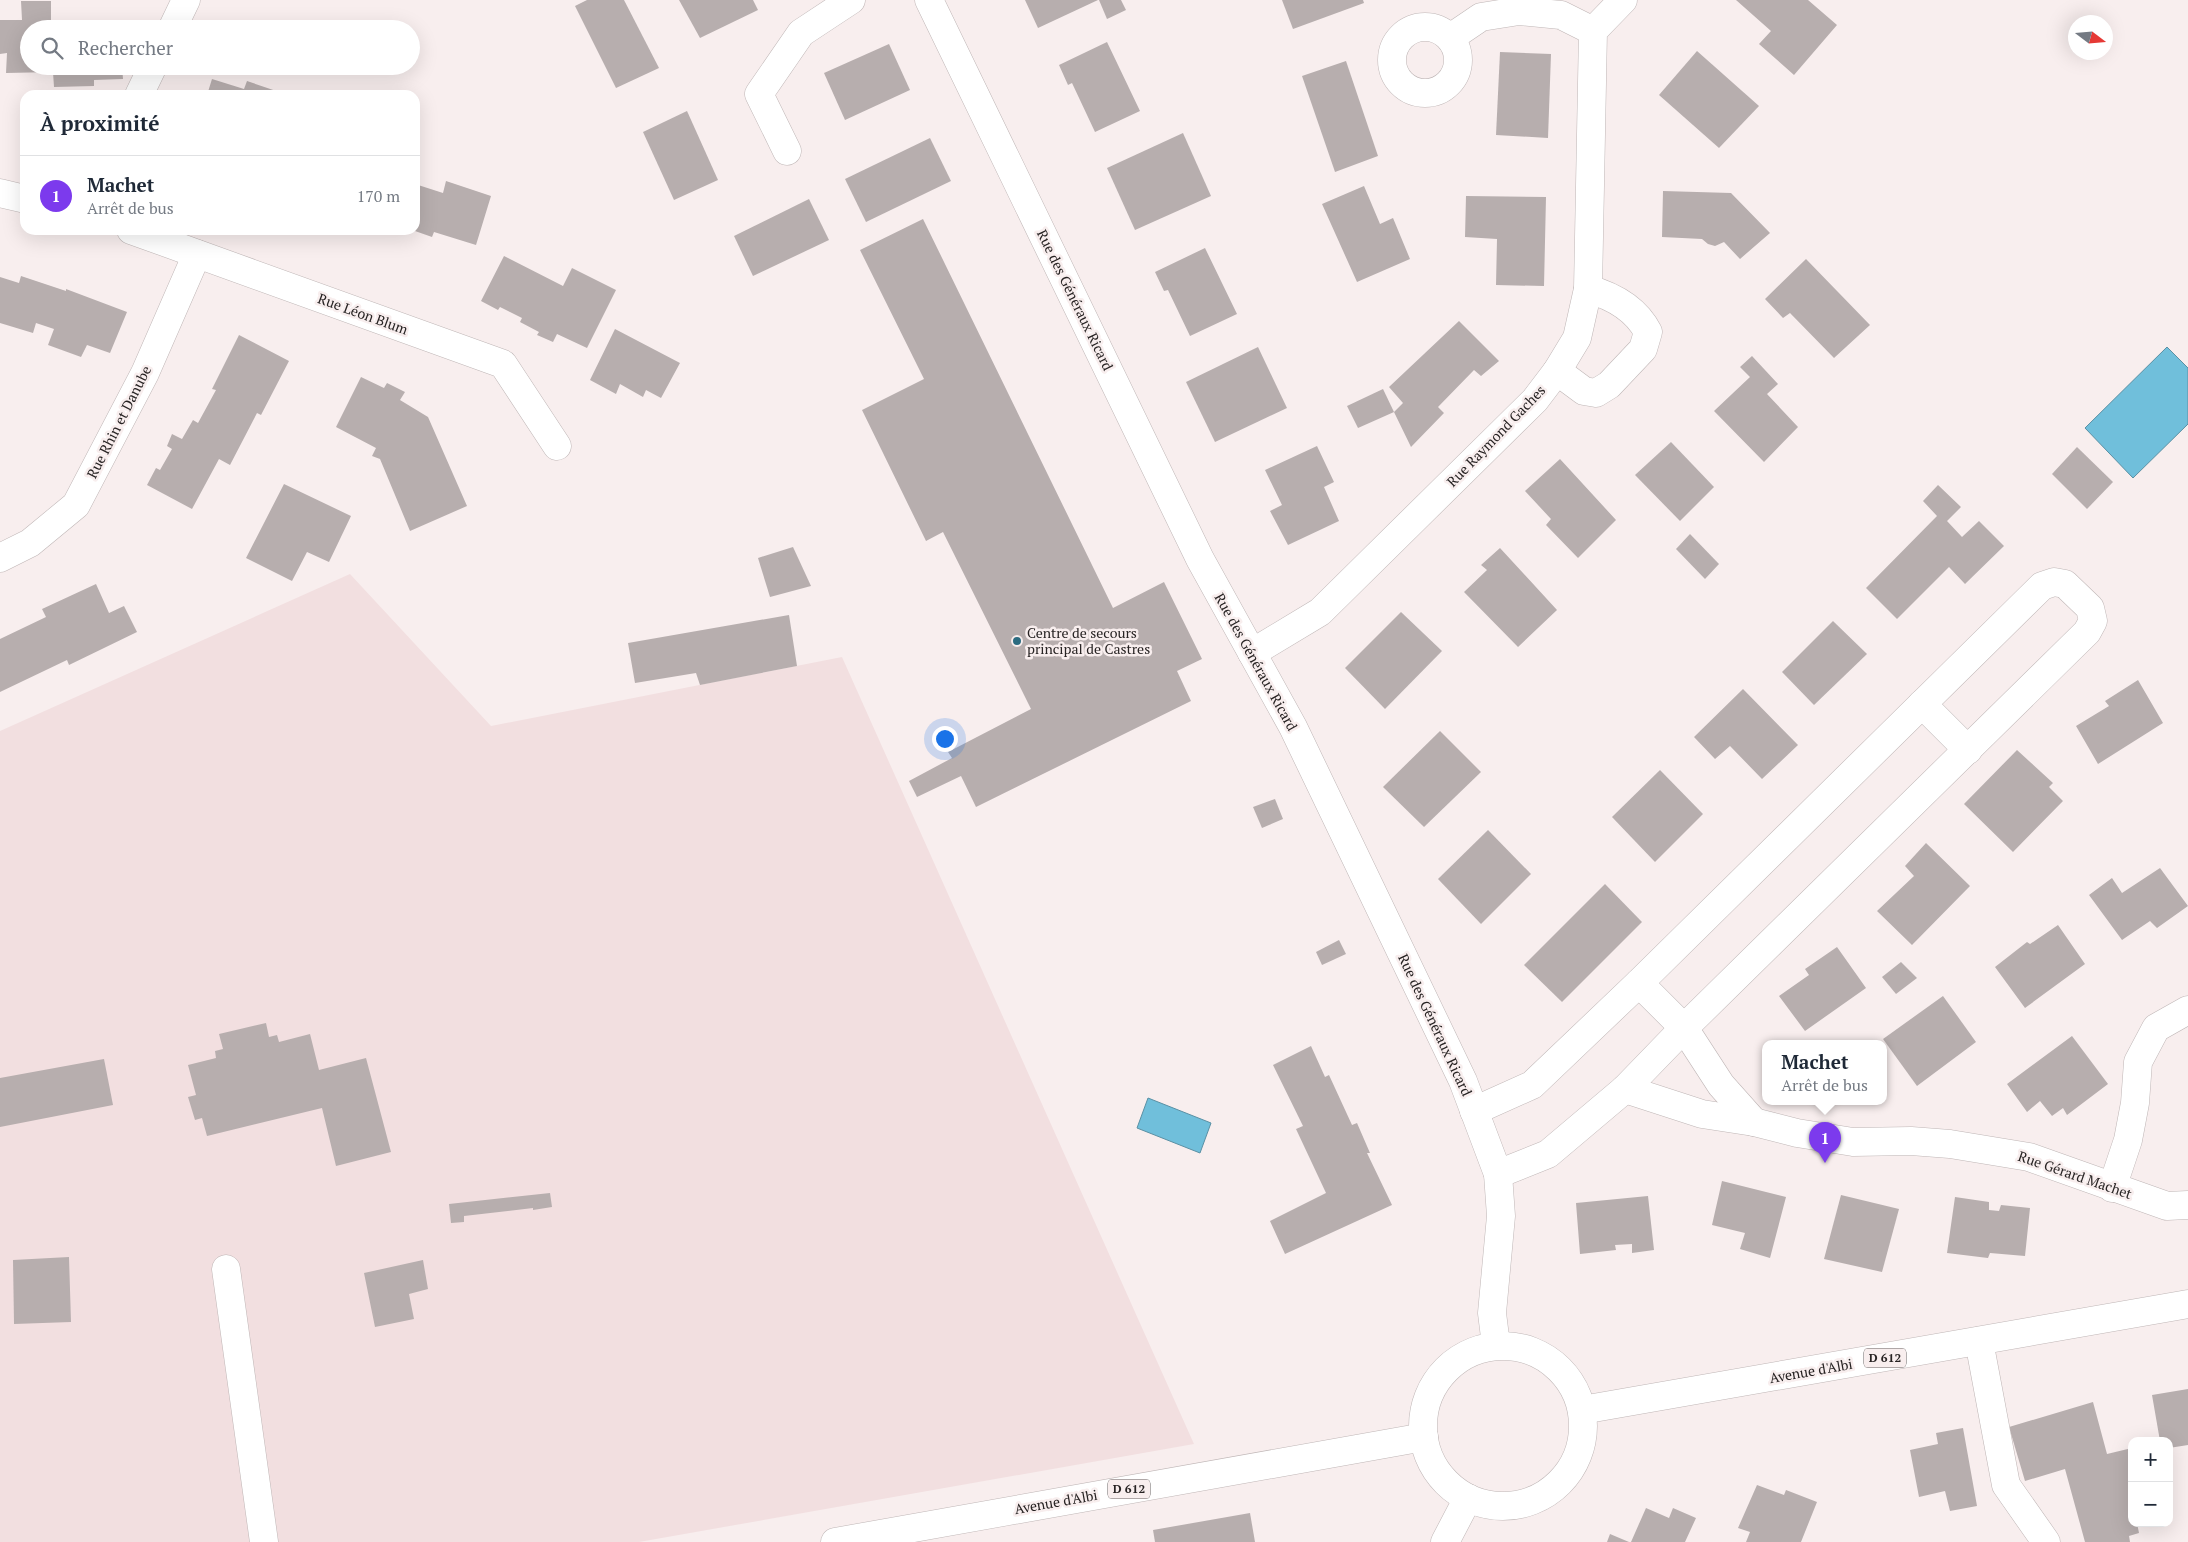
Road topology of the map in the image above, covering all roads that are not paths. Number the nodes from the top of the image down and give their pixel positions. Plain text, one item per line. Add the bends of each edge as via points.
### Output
1 (186, 0) edge
2 (852, 0) edge
3 (929, 0) edge
4 (1623, 0) edge
5 (176, 20) edge
6 (1593, 31) junction
7 (1450, 38) dead end
8 (149, 75) edge
9 (141, 90) edge
10 (787, 151) dead end
11 (0, 193) edge
12 (20, 198) edge
13 (145, 235) edge
14 (197, 254) junction
15 (1588, 289) junction
16 (1557, 371) junction
17 (557, 446) dead end
18 (0, 558) edge
19 (1252, 653) junction
20 (1922, 704) junction
21 (1968, 750) junction
22 (1639, 983) junction
23 (2188, 1010) edge
24 (1684, 1028) junction
25 (1625, 1089) junction
26 (1474, 1112) junction
27 (1754, 1122) junction
28 (1498, 1174) junction
29 (2112, 1188) junction
30 (2188, 1205) edge
31 (226, 1269) dead end
32 (2188, 1304) edge
33 (1980, 1342) junction
34 (1496, 1345) junction
35 (1582, 1410) junction
36 (1424, 1437) junction
37 (1468, 1498) junction
38 (264, 1542) edge
39 (835, 1542) edge
40 (1445, 1542) edge
41 (2046, 1542) edge

1 - 5 street
2 - 10 street via 801,33 759,94
3 - 19 street, Rue des Généraux Ricard via 1200,559
4 - 6 street
6 - 7 street via 1561,15 1519,11 1481,17
6 - 15 street, Rue Raymond Gaches
8 - 9 street
11 - 12 street
13 - 14 street, Rue Léon Blum
14 - 17 street, Rue Léon Blum via 504,364
14 - 18 street, Rue Rhin et Danube via 145,373 76,506 30,543
15 - 16 street, Rue Raymond Gaches via 1577,338
15 - 16 street via 1609,295 1641,319 1648,332 1643,349 1596,393 1584,391
16 - 19 street, Rue Raymond Gaches via 1535,400 1320,612
19 - 26 street, Rue des Généraux Ricard via 1293,727 1463,1081
20 - 21 street
20 - 21 street via 2042,586 2054,582 2065,584 2090,608 2093,621 2087,632
20 - 22 street
21 - 24 street
22 - 24 street
22 - 26 street via 1532,1085
23 - 29 street via 2156,1028 2138,1062 2136,1103
24 - 25 street
24 - 27 street via 1721,1085
25 - 27 street, Rue Gérard Machet via 1702,1114
25 - 28 street via 1548,1154
26 - 28 street, Rue des Généraux Ricard
27 - 29 street, Rue Gérard Machet via 1853,1142 1912,1141 1990,1149 2029,1157
28 - 34 street, Rue des Généraux Ricard via 1501,1216 1492,1313
29 - 30 street, Rue Gérard Machet via 2167,1206
31 - 38 street
32 - 33 street, Avenue d'Albi / D 612
33 - 35 street, Avenue d'Albi / D 612
33 - 41 street via 2006,1485
34 - 35 street via 1515,1346 1538,1354 1558,1368 1573,1387
34 - 36 street via 1468,1353 1448,1367 1433,1386 1425,1408
35 - 37 street via 1582,1435 1575,1460 1561,1480 1541,1496 1518,1504 1493,1505
36 - 37 street via 1436,1472
36 - 39 street, Avenue d'Albi / D 612
37 - 40 street

